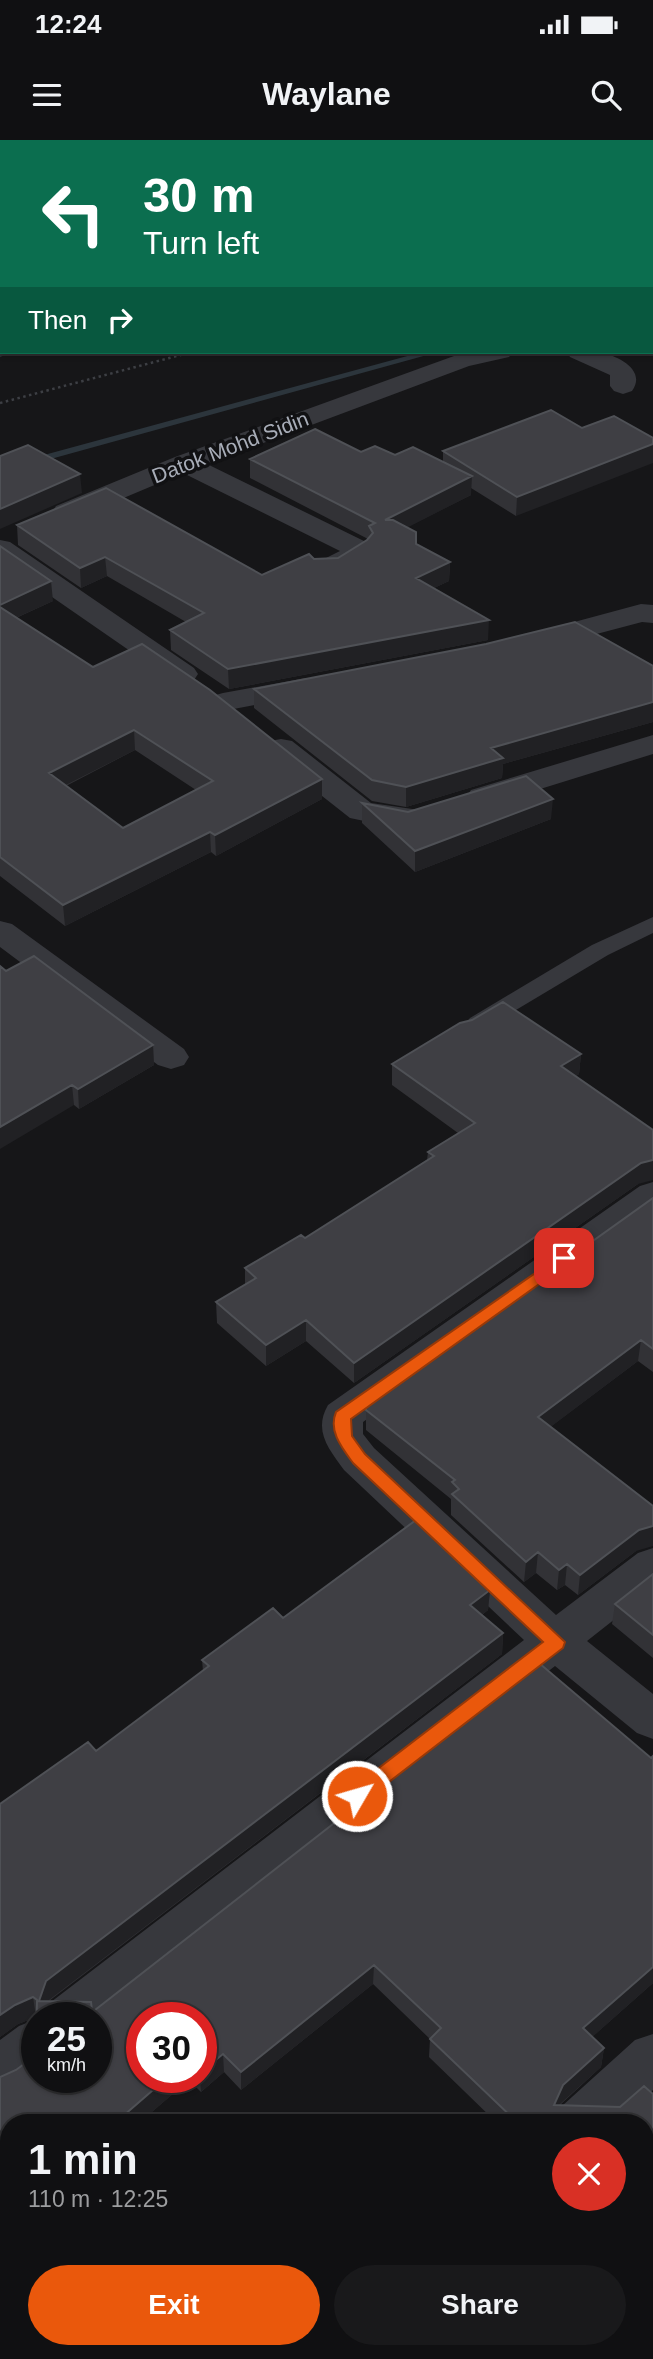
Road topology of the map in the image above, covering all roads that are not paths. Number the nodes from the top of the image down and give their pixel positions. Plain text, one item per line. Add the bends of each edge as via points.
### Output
1 (490, 354) edge
2 (584, 354) edge
3 (623, 386) dead end
4 (184, 463) junction
5 (49, 520) edge
6 (24, 530) edge
7 (0, 540) edge
8 (0, 548) edge
9 (324, 570) edge
10 (653, 614) edge
11 (509, 647) edge
12 (329, 683) edge
13 (223, 702) junction
14 (653, 744) edge
15 (653, 924) edge
16 (0, 932) edge
17 (461, 1033) edge
18 (171, 1058) dead end
19 (653, 1195) edge
20 (653, 1565) edge
21 (556, 1642) junction
22 (653, 1720) edge
23 (90, 2002) edge
24 (21, 2054) edge
25 (653, 2057) edge
26 (0, 2070) edge
27 (590, 2114) edge

1 - 4 street, Datok Mohd Sidin via 462,360
2 - 3 street via 622,371
4 - 5 street, Datok Mohd Sidin
4 - 9 street via 354,547 356,552 349,558
6 - 7 street
8 - 13 street
10 - 11 street via 641,613
12 - 13 street
13 - 14 street via 360,811 407,820
15 - 17 lane via 600,950
16 - 18 street
19 - 21 street via 342,1416 344,1437 359,1458
20 - 21 street
21 - 22 street
21 - 23 street
24 - 26 street
25 - 27 street

